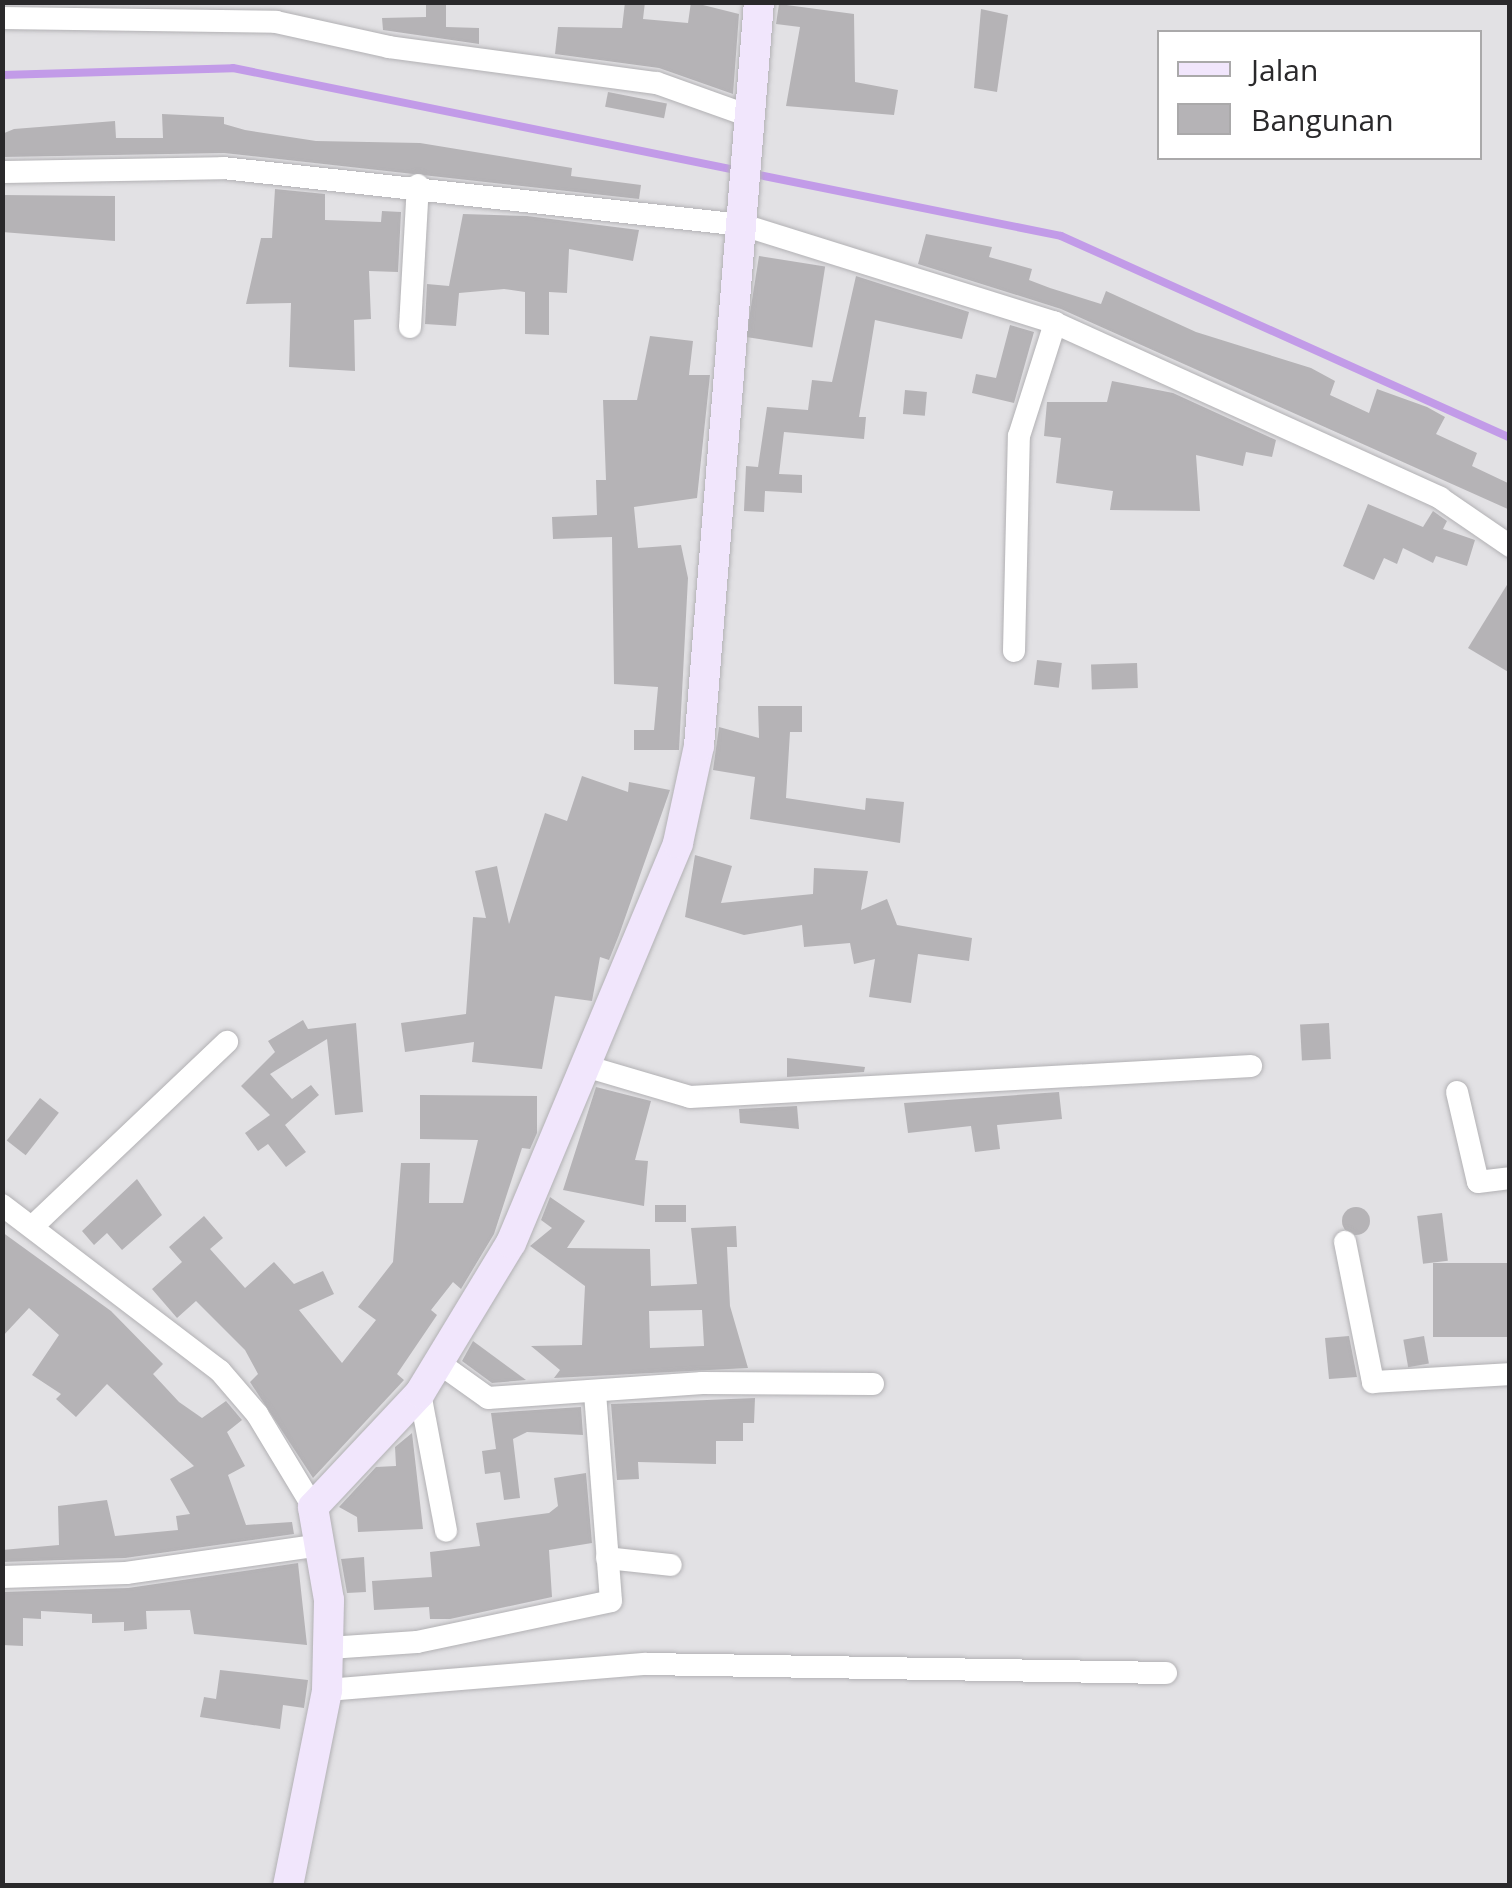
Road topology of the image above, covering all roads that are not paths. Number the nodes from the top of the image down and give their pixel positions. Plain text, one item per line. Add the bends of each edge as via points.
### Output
1 (759, 2) edge
2 (109, 10) edge
3 (227, 16) edge
4 (2, 18) edge
5 (752, 119) junction
6 (2, 172) edge
7 (418, 185) junction
8 (744, 214) junction
9 (1055, 324) junction
10 (410, 327) dead end
11 (1510, 546) edge
12 (1014, 651) dead end
13 (227, 1042) dead end
14 (586, 1066) junction
15 (1251, 1066) dead end
16 (1458, 1092) dead end
17 (1510, 1178) edge
18 (2, 1205) edge
19 (32, 1227) junction
20 (1345, 1242) dead end
21 (438, 1362) junction
22 (1510, 1374) edge
23 (873, 1384) dead end
24 (420, 1393) junction
25 (595, 1393) junction
26 (313, 1507) junction
27 (446, 1531) dead end
28 (320, 1545) junction
29 (608, 1558) junction
30 (671, 1565) dead end
31 (2, 1577) edge
32 (328, 1648) junction
33 (1166, 1673) dead end
34 (327, 1690) junction
35 (288, 1886) edge

1 - 5 street
2 - 3 street
2 - 4 street
3 - 5 street via 389,47 657,82
5 - 8 street
6 - 7 street via 222,168
7 - 8 street
7 - 10 street
8 - 9 street
8 - 14 street via 700,746 678,843
9 - 11 street via 1440,498
9 - 12 street via 1020,436
13 - 19 street
14 - 15 street via 690,1097
14 - 21 street via 511,1243
16 - 17 street via 1478,1182
18 - 19 street
19 - 26 street via 220,1371 257,1414
20 - 22 street via 1373,1382
21 - 24 street
21 - 25 street via 488,1398
23 - 25 street via 702,1382
24 - 26 street
24 - 27 street
25 - 29 street
26 - 28 street
28 - 31 street via 126,1573
28 - 32 street
29 - 30 street
29 - 32 street via 611,1601 417,1642
32 - 34 street
33 - 34 street via 646,1664
34 - 35 street

